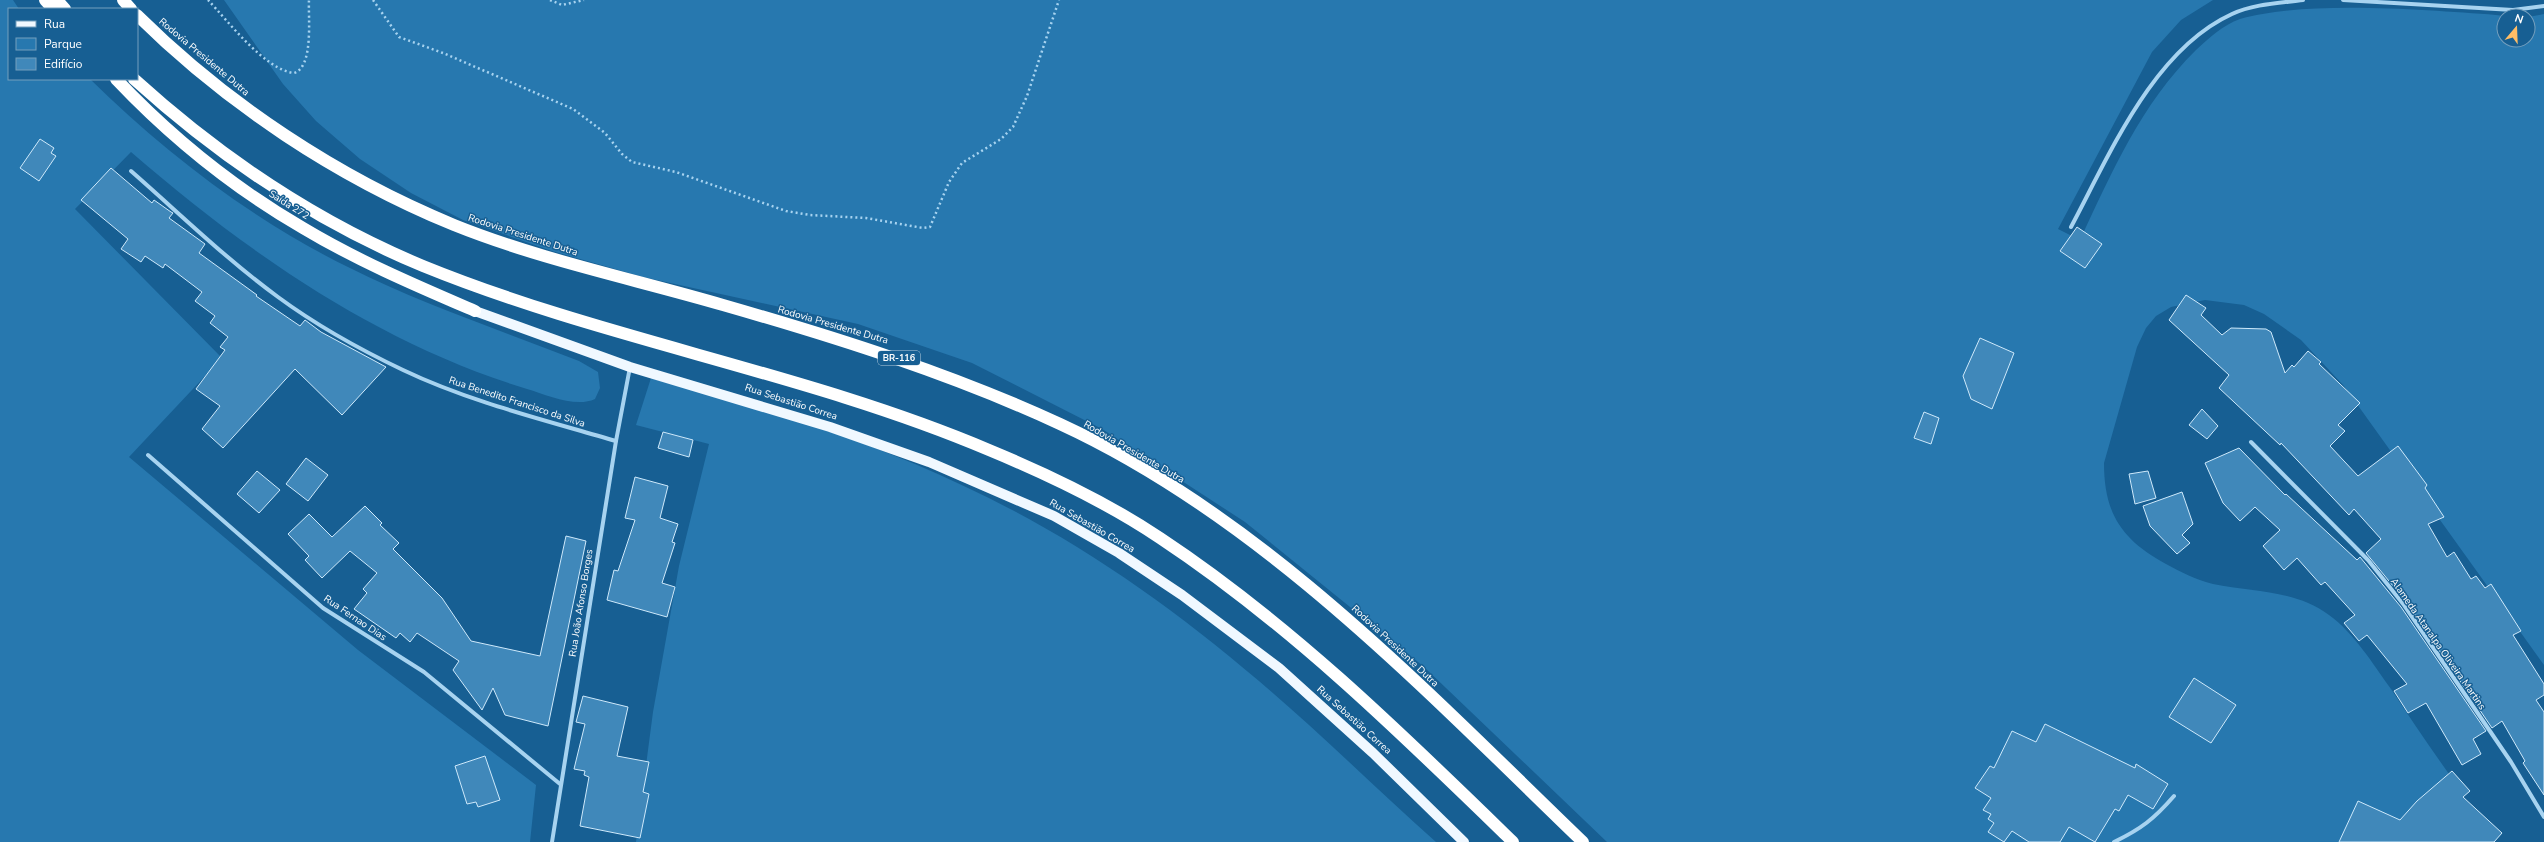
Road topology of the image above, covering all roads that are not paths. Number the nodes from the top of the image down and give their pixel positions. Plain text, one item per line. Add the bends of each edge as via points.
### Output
1 (45, 0) edge
2 (57, 0) edge
3 (123, 0) edge
4 (2303, 0) edge
5 (2343, 0) edge
6 (2543, 7) edge
7 (51, 8) edge
8 (64, 8) edge
9 (131, 8) edge
10 (138, 16) edge
11 (117, 80) edge
12 (135, 80) edge
13 (131, 171) dead end
14 (2071, 227) dead end
15 (475, 311) joint
16 (630, 367) junction
17 (616, 442) junction
18 (2251, 442) dead end
19 (148, 455) dead end
20 (560, 784) junction
21 (2174, 796) dead end
22 (2544, 817) edge
23 (552, 842) edge
24 (1464, 842) edge
25 (1514, 842) edge
26 (1583, 842) edge
27 (2114, 842) edge

1 - 7 highway
2 - 8 highway
3 - 9 highway
4 - 14 street via 2267,5 2233,14 2213,24 2166,66 2142,96
5 - 6 street via 2513,10
10 - 26 highway, Rodovia Presidente Dutra / BR-116 via 164,42 227,94 257,115 326,161 410,206 466,229 617,278 721,304 891,355 1066,426 1137,465 1226,523 1341,612
11 - 15 highway, Saída 272 via 165,128 238,187 268,207 304,229 397,277
12 - 25 highway via 197,134 261,181 359,236 420,265 502,296 820,389 897,415 988,450 1108,507 1159,536 1283,628
13 - 17 street, Rua Benedito Francisco da Silva via 251,276 279,298 328,329 404,371 464,395
15 - 16 main road, Rua Sebastião Correa
16 - 17 street, Rua João Afonso Borges
16 - 24 main road, Rua Sebastião Correa via 830,427 922,459 1061,520 1119,553 1182,595 1279,668 1373,753
17 - 20 street, Rua João Afonso Borges
18 - 22 street, Alameda Atanalpa Oliveira Martins via 2368,560 2404,605 2511,762
19 - 20 street, Rua Fernao Dias via 324,608 424,672
20 - 23 street, Rua João Afonso Borges
21 - 27 street via 2155,818

